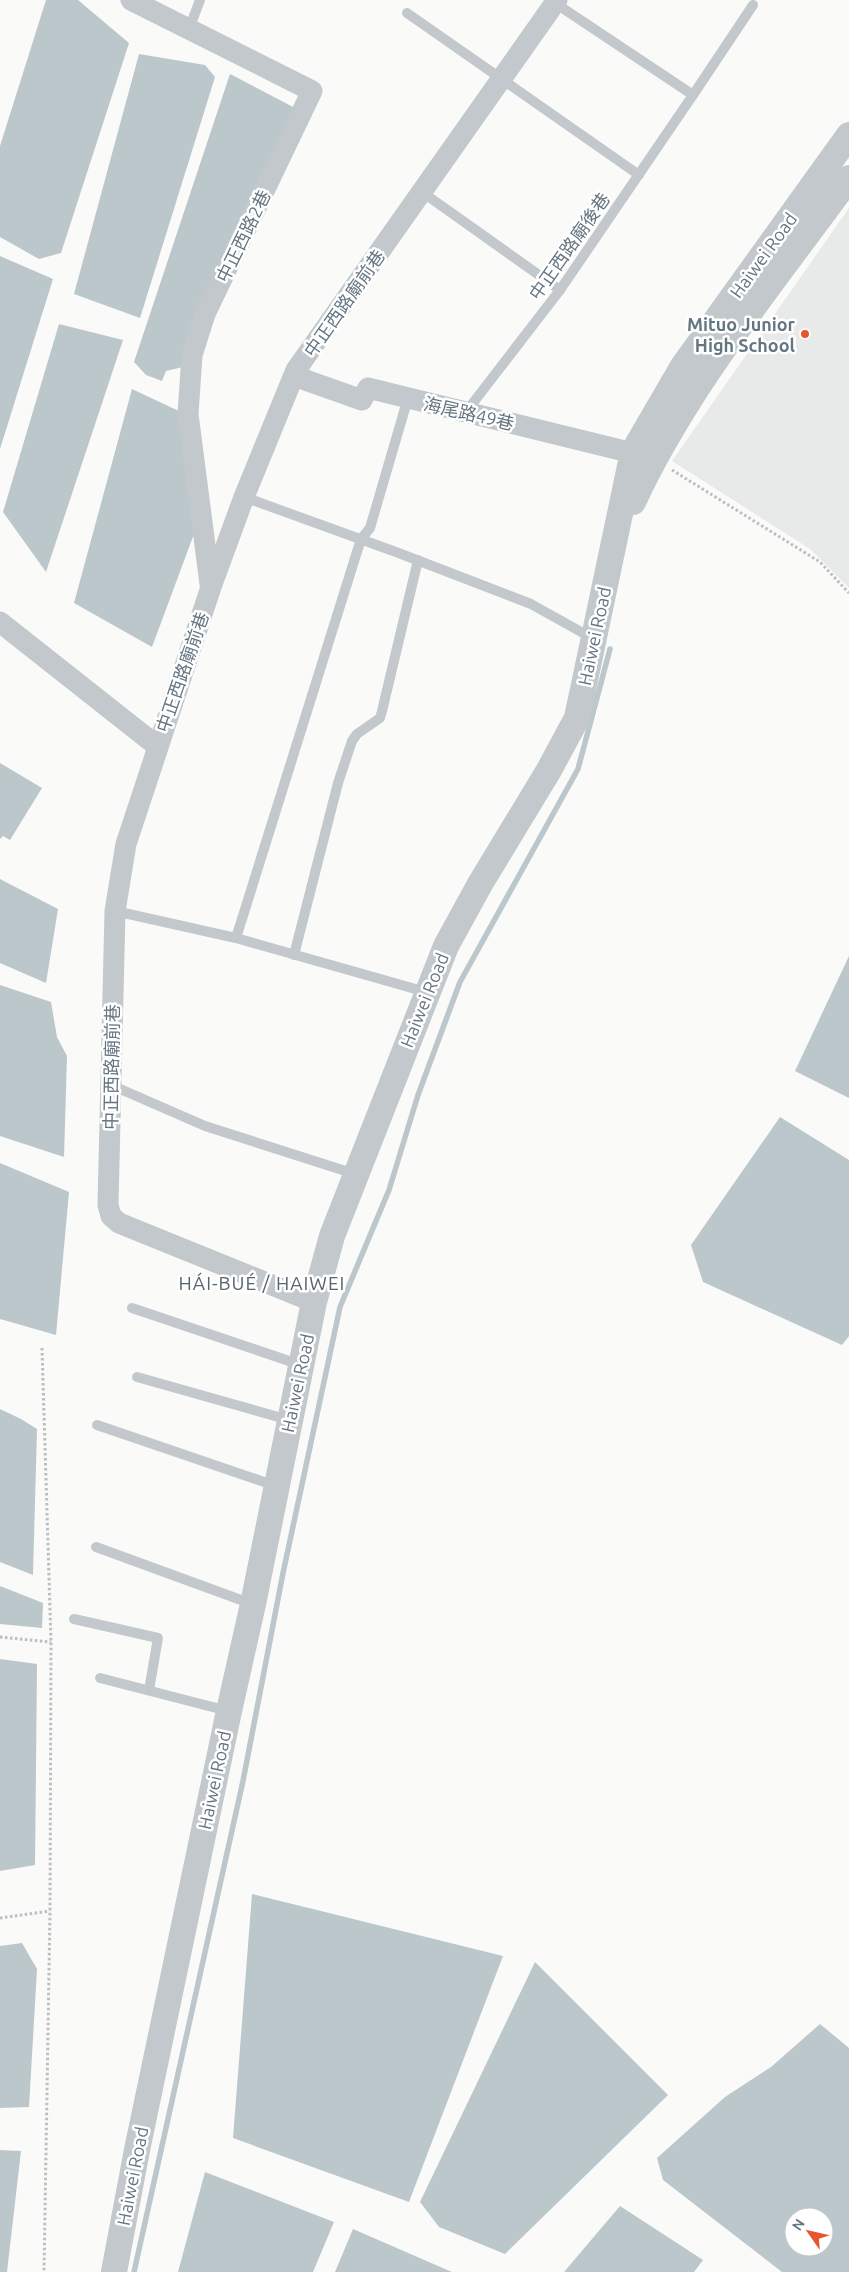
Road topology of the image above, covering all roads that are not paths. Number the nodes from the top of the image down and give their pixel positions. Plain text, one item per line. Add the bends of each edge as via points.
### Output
1 (131, 0) edge
2 (200, 0) edge
3 (556, 1) edge
4 (753, 5) dead end
5 (406, 13) dead end
6 (188, 29) junction
7 (501, 80) junction
8 (693, 95) junction
9 (849, 135) edge
10 (639, 175) junction
11 (849, 178) edge
12 (422, 192) junction
13 (560, 290) junction
14 (294, 376) junction
15 (408, 398) junction
16 (466, 412) junction
17 (643, 455) junction
18 (244, 497) junction
19 (361, 539) junction
20 (418, 560) junction
21 (210, 587) junction
22 (0, 622) edge
23 (593, 639) junction
24 (157, 746) junction
25 (115, 911) junction
26 (236, 938) junction
27 (294, 955) junction
28 (426, 992) junction
29 (111, 1085) junction
30 (355, 1174) junction
31 (314, 1302) junction
32 (132, 1308) dead end
33 (302, 1365) junction
34 (137, 1378) dead end
35 (290, 1420) junction
36 (97, 1425) dead end
37 (276, 1486) junction
38 (96, 1546) dead end
39 (253, 1604) junction
40 (74, 1619) dead end
41 (100, 1678) dead end
42 (149, 1690) junction
43 (229, 1711) junction
44 (114, 2272) edge

1 - 6 street, 中正西路2巷
2 - 6 lane
3 - 7 street, 中正西路廟前巷
3 - 8 lane
4 - 8 lane, 中正西路廟後巷
5 - 7 lane
6 - 21 street, 中正西路2巷 via 312,91 205,314 192,355 188,414
7 - 10 lane
7 - 12 street, 中正西路廟前巷
8 - 10 lane, 中正西路廟後巷
9 - 17 street, Haiwei Road via 683,366
10 - 13 lane, 中正西路廟後巷
11 - 17 street, Haiwei Road via 699,384
12 - 13 lane
12 - 14 street, 中正西路廟前巷
13 - 16 lane, 中正西路廟後巷
14 - 15 street, 海尾路49巷 via 362,400 368,388
14 - 18 street, 中正西路廟前巷
15 - 16 street, 海尾路49巷
15 - 19 lane via 370,528
16 - 17 street, 海尾路49巷
17 - 23 street, Haiwei Road via 614,541
18 - 19 lane
18 - 21 street, 中正西路廟前巷
19 - 20 lane
19 - 26 lane
20 - 23 lane via 531,604
20 - 27 lane via 380,718 352,741 338,783
21 - 24 street, 中正西路廟前巷
22 - 24 street
23 - 28 street, Haiwei Road via 578,718 480,884 446,946
24 - 25 street, 中正西路廟前巷 via 126,844
25 - 26 lane
25 - 29 street, 中正西路廟前巷
26 - 27 lane
27 - 28 lane
28 - 30 street, Haiwei Road
29 - 30 lane via 205,1126
29 - 31 street, 中正西路廟前巷 via 108,1205 111,1216 119,1223
30 - 31 street, Haiwei Road via 332,1236
31 - 33 street, Haiwei Road
32 - 33 lane
33 - 35 street, Haiwei Road
34 - 35 lane
35 - 37 street, Haiwei Road
36 - 37 lane
37 - 39 street, Haiwei Road
38 - 39 lane
39 - 43 street, Haiwei Road
40 - 42 lane via 158,1638
41 - 42 lane
42 - 43 lane
43 - 44 street, Haiwei Road

